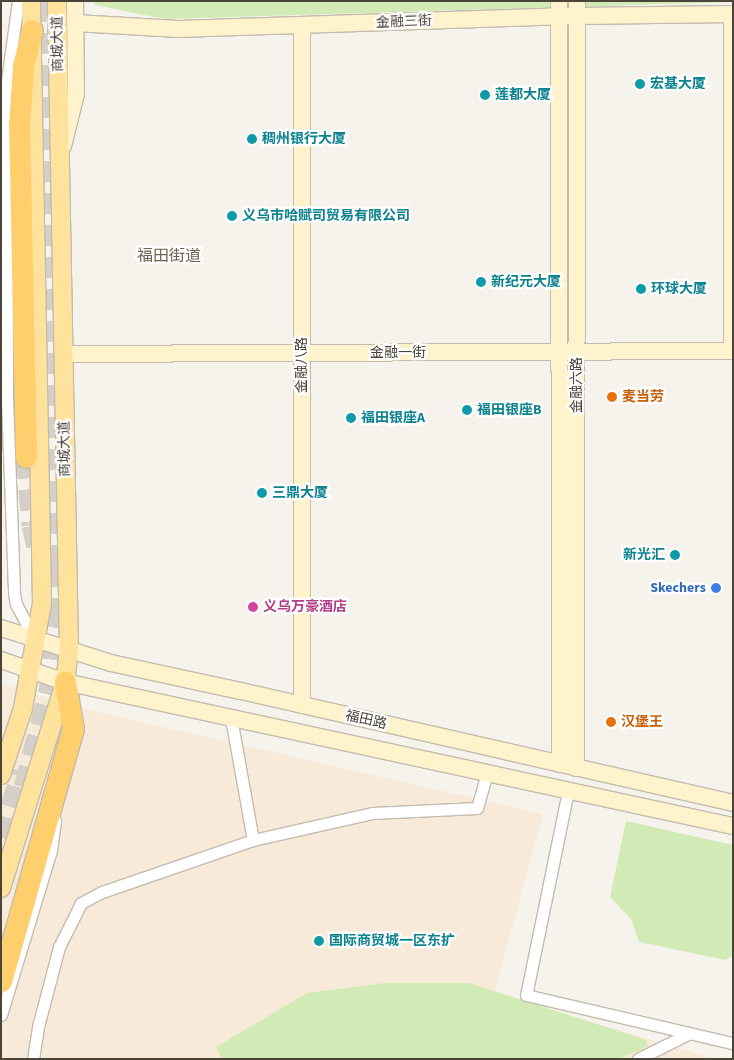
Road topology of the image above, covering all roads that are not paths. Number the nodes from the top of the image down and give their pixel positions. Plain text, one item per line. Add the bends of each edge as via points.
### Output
1 (31, 1) edge
2 (57, 1) edge
3 (75, 1) edge
4 (16, 4) edge
5 (559, 9) edge
6 (576, 9) edge
7 (732, 14) edge
8 (75, 23) junction
9 (302, 25) junction
10 (32, 30) junction
11 (60, 156) junction
12 (732, 351) edge
13 (558, 352) junction
14 (577, 352) junction
15 (302, 353) junction
16 (64, 354) junction
17 (26, 457) tunnel mouth
18 (1, 628) edge
19 (34, 638) junction
20 (69, 650) junction
21 (1, 660) edge
22 (29, 670) junction
23 (65, 682) junction
24 (302, 705) junction
25 (231, 718) junction
26 (560, 764) junction
27 (576, 768) junction
28 (488, 774) junction
29 (1, 775) edge
30 (54, 790) junction
31 (568, 791) junction
32 (733, 803) edge
33 (733, 826) edge
34 (253, 840) junction
35 (1, 888) edge
36 (1, 981) edge
37 (1, 1016) edge
38 (688, 1034) junction
39 (733, 1043) edge
40 (33, 1059) edge
41 (638, 1059) edge

1 - 10 main road, 商城大道
2 - 11 main road, 商城大道
3 - 8 street
4 - 19 street via 5,116 8,399 14,593 16,604
5 - 6 street, 金融三街
5 - 9 street, 金融三街
5 - 13 street, 金融六路
6 - 7 street, 金融三街
6 - 14 street, 金融六路
7 - 12 street
8 - 9 street, 金融三街 via 178,30
8 - 11 street via 76,94
9 - 15 street, 金融八路
10 - 17 highway via 23,66 18,125
10 - 19 main road, 商城大道 via 42,520 42,603
11 - 16 main road, 商城大道
12 - 14 street, 金融一街
13 - 14 street, 金融一街
13 - 15 street, 金融一街
13 - 26 street, 金融六路
14 - 27 street, 金融六路
15 - 16 street, 金融一街
15 - 24 street, 金融八路
16 - 20 main road, 商城大道
18 - 19 street, 福田路
19 - 20 street, 福田路
19 - 22 main road, 商城大道
20 - 23 main road, 商城大道
20 - 24 street, 福田路 via 111,664
21 - 22 street, 福田路
22 - 23 street, 福田路
22 - 29 main road, 商城大道 via 23,708
23 - 25 street, 福田路
23 - 30 highway via 73,729
23 - 35 main road, 商城大道
24 - 26 street, 福田路
25 - 28 street, 福田路
25 - 34 street
26 - 27 street, 福田路
27 - 32 street, 福田路
28 - 31 street, 福田路
28 - 34 street via 477,808 373,813
30 - 36 highway
30 - 37 street via 55,828 51,850
31 - 33 street, 福田路
31 - 38 street via 526,996
34 - 40 street via 102,892 81,903 58,947
38 - 39 street
38 - 41 street

